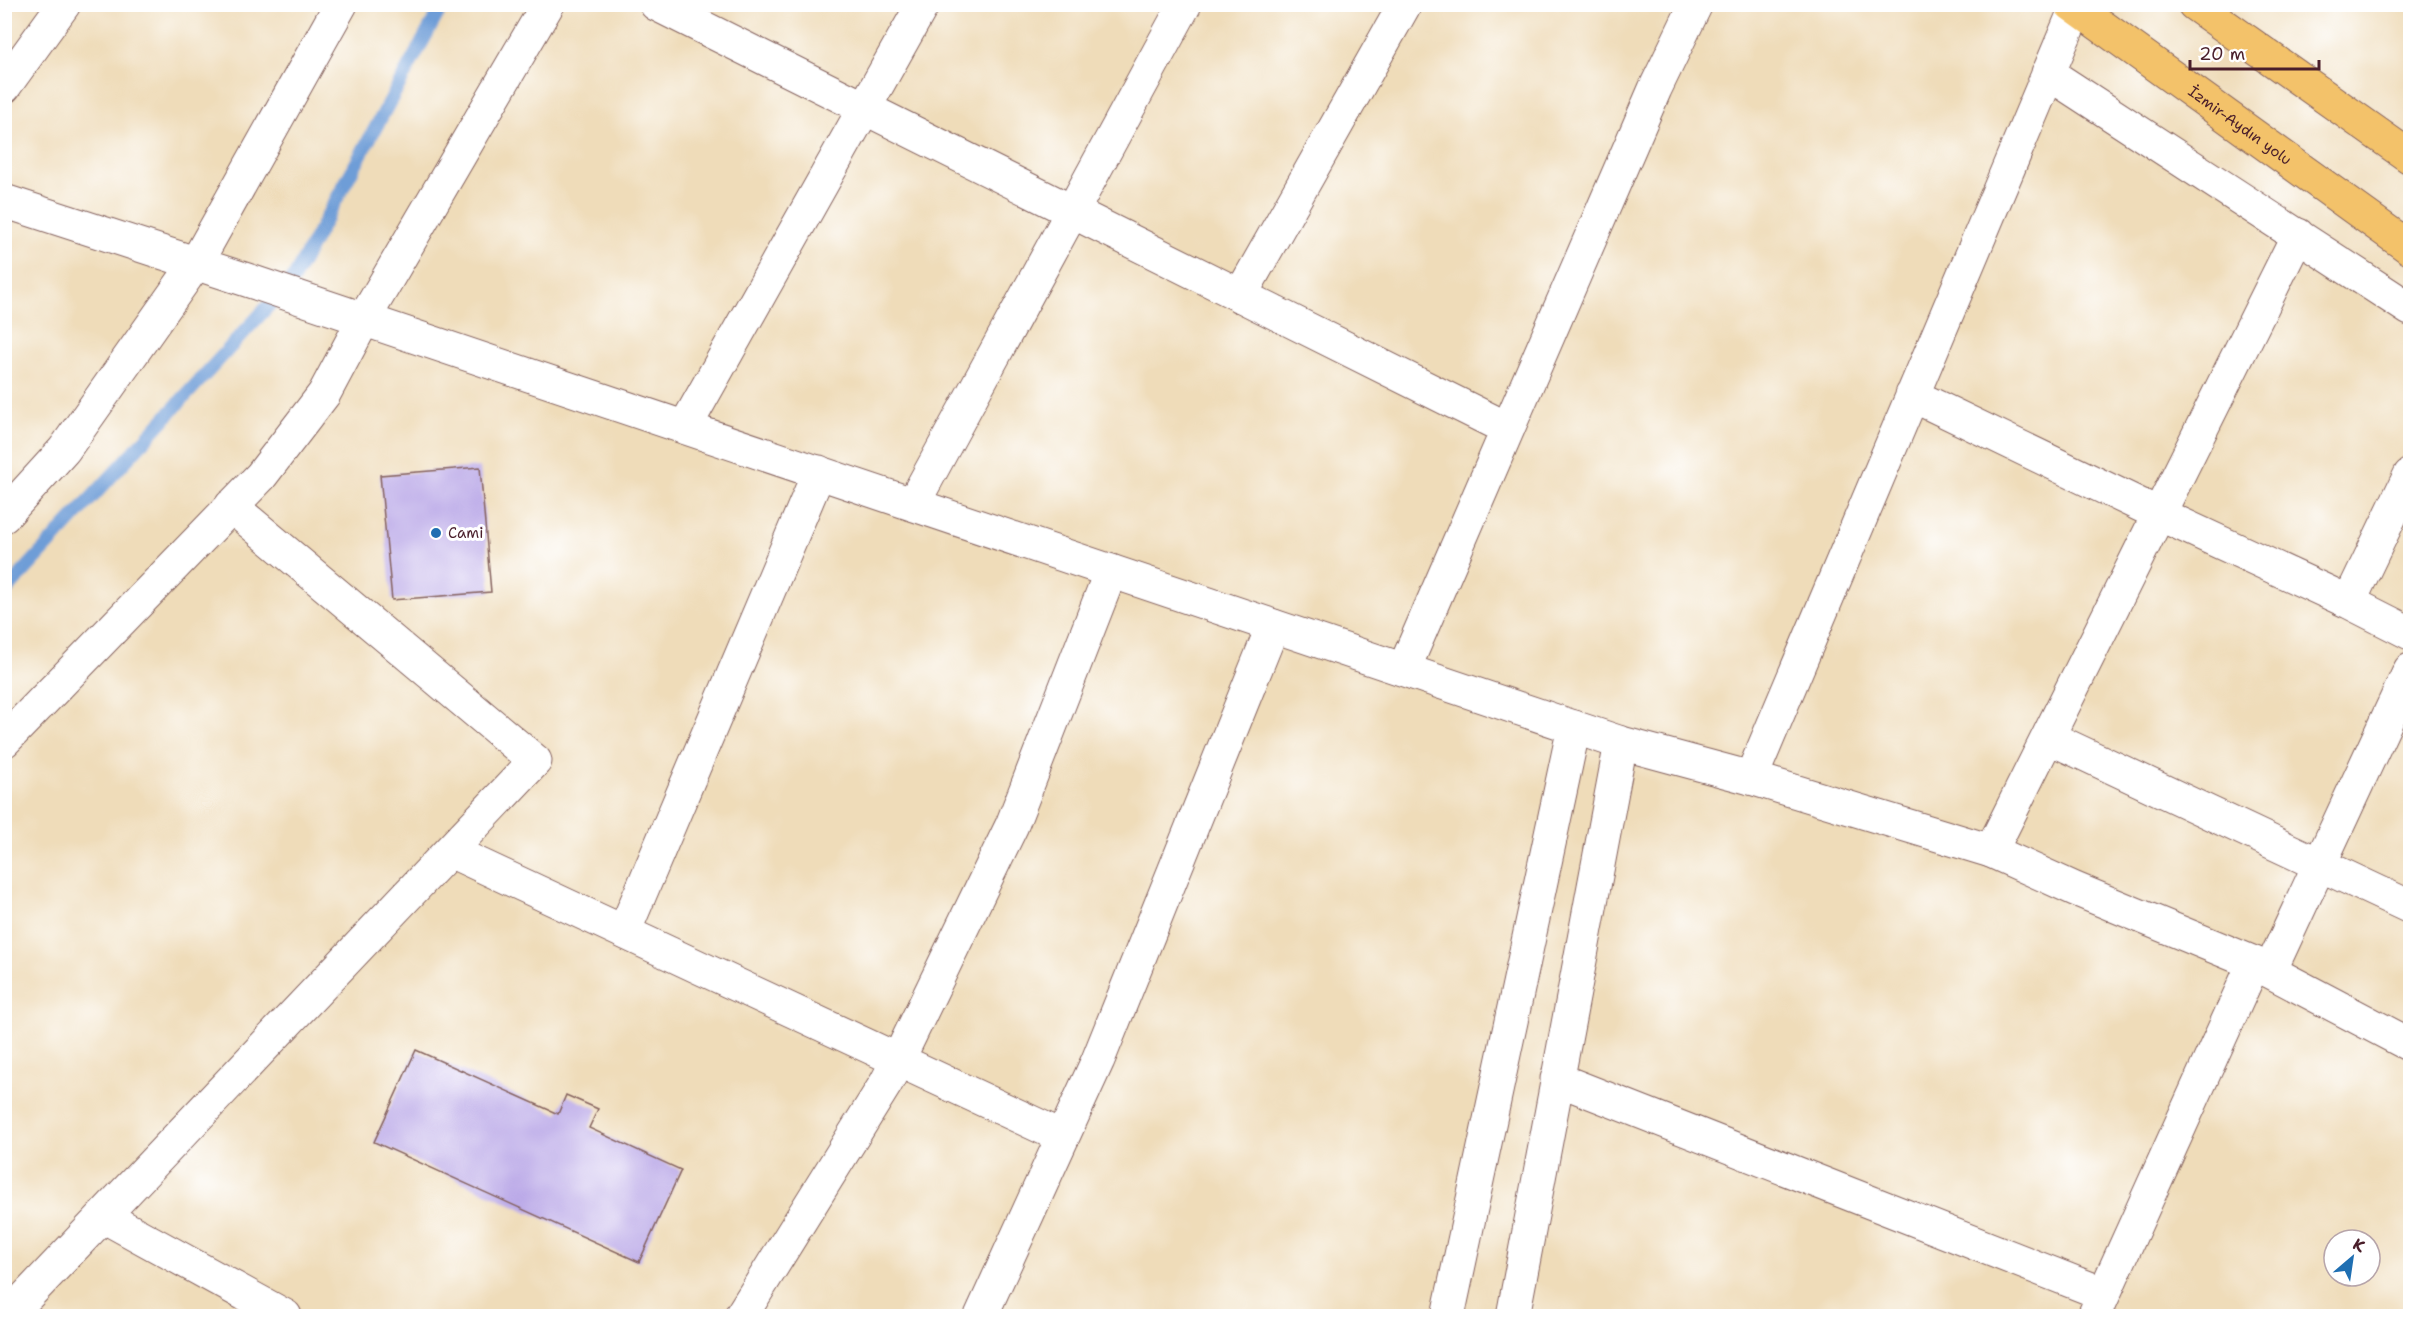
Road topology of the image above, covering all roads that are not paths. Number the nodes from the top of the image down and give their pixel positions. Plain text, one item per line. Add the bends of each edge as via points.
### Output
1 (64, 4) edge
2 (341, 4) edge
3 (548, 4) edge
4 (656, 4) edge
5 (923, 4) edge
6 (1185, 4) edge
7 (1406, 4) edge
8 (1696, 4) edge
9 (2194, 4) edge
10 (2073, 6) edge
11 (2048, 73) junction
12 (4, 87) edge
13 (864, 108) junction
14 (2410, 157) edge
15 (4, 201) edge
16 (1072, 212) junction
17 (2298, 236) junction
18 (2410, 248) edge
19 (196, 262) junction
20 (1240, 296) junction
21 (2410, 309) edge
22 (364, 319) junction
23 (1912, 395) junction
24 (685, 428) junction
25 (1508, 429) junction
26 (819, 472) junction
27 (2410, 475) edge
28 (913, 504) junction
29 (231, 506) junction
30 (2159, 514) junction
31 (4, 516) edge
32 (1111, 571) junction
33 (2349, 602) junction
34 (1273, 626) junction
35 (2410, 633) edge
36 (1404, 669) junction
37 (2410, 670) edge
38 (1574, 727) junction
39 (2048, 738) junction
40 (4, 741) edge
41 (1621, 743) junction
42 (1751, 778) junction
43 (450, 851) junction
44 (1991, 851) junction
45 (2320, 865) junction
46 (2410, 907) edge
47 (624, 932) junction
48 (2262, 967) junction
49 (2410, 1045) edge
50 (898, 1060) junction
51 (1557, 1079) junction
52 (1063, 1137) junction
53 (103, 1216) junction
54 (2099, 1305) edge
55 (8, 1317) edge
56 (285, 1317) edge
57 (741, 1317) edge
58 (981, 1317) edge
59 (1448, 1317) edge
60 (1513, 1317) edge

1 - 12 street
2 - 19 street
3 - 22 street
4 - 13 street
5 - 13 street
6 - 16 street
7 - 20 street
8 - 25 street via 1655,89
9 - 14 highway
10 - 11 street
10 - 18 highway, İzmir-Aydın yolu
11 - 17 street
11 - 23 street
13 - 16 street
13 - 24 street
15 - 19 street
16 - 20 street
16 - 28 street
17 - 21 street
17 - 30 street
19 - 22 street
19 - 31 street via 64,450
20 - 25 street
22 - 24 street
22 - 29 street via 324,394 261,476
23 - 30 street
23 - 42 street
24 - 26 street
25 - 36 street
26 - 28 street
26 - 47 street
27 - 33 street
28 - 32 street
29 - 40 street
29 - 43 street via 536,761
30 - 33 street
30 - 39 street
32 - 34 street
32 - 50 street via 1012,825
33 - 35 street
34 - 36 street
34 - 52 street via 1098,1060
36 - 38 street
37 - 45 street
38 - 41 street
38 - 59 street
39 - 44 street
39 - 45 street
41 - 42 street
41 - 51 street
42 - 44 street
43 - 47 street
43 - 53 street
44 - 48 street
45 - 46 street
45 - 48 street
47 - 50 street
48 - 49 street
48 - 54 street
50 - 52 street
50 - 57 street
51 - 54 street
51 - 60 street
52 - 58 street
53 - 55 street
53 - 56 street

